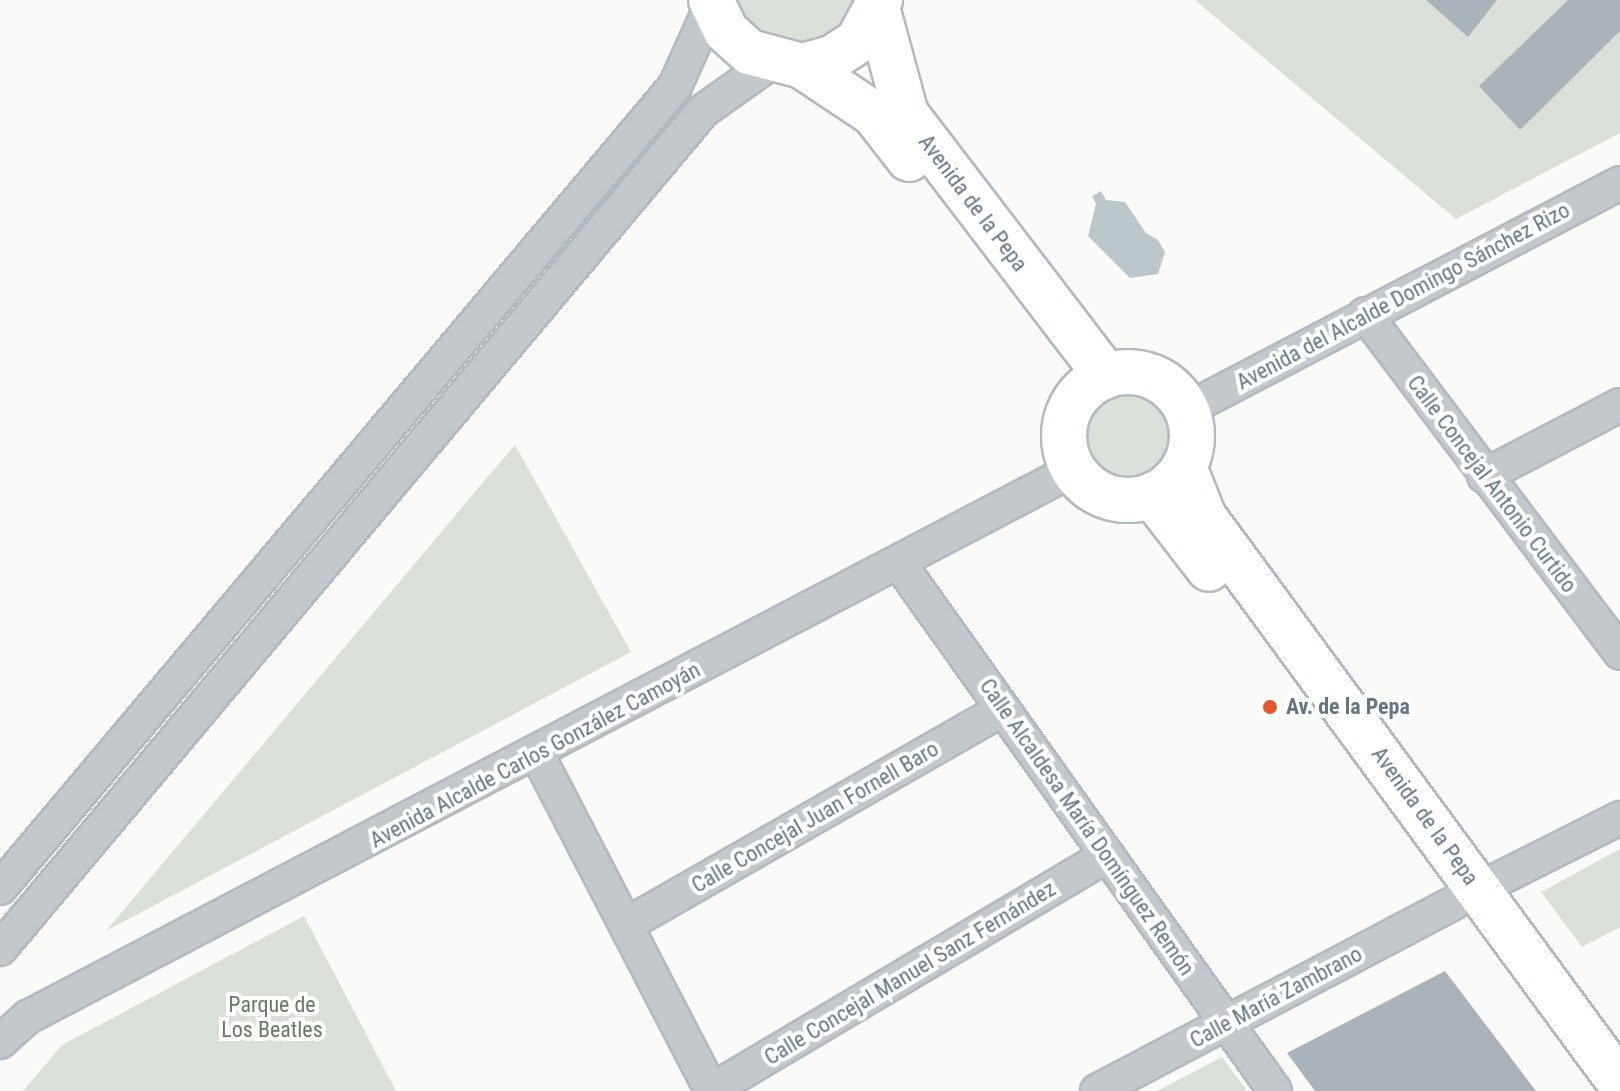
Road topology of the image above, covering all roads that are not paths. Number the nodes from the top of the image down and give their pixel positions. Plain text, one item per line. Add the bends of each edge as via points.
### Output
1 (711, 2) edge
2 (879, 6) edge
3 (787, 64) junction
4 (1620, 183) edge
5 (1365, 314) junction
6 (1094, 384) junction
7 (1620, 405) edge
8 (1186, 410) junction
9 (1184, 467) junction
10 (1071, 471) junction
11 (1484, 476) junction
12 (1152, 495) junction
13 (899, 563) junction
14 (1614, 633) edge
15 (1003, 709) junction
16 (537, 754) junction
17 (1620, 818) edge
18 (1108, 855) junction
19 (0, 888) edge
20 (1466, 896) junction
21 (626, 925) junction
22 (0, 949) edge
23 (1226, 1023) junction
24 (0, 1042) edge
25 (1620, 1083) edge
26 (712, 1090) edge
27 (1097, 1091) edge
28 (1275, 1091) edge
29 (1593, 1091) edge

1 - 3 street, Avenida de la Pepa via 726,31
1 - 19 street via 675,86
2 - 3 street via 858,41 832,58
2 - 6 street, Avenida de la Pepa via 906,114
3 - 6 street, Avenida de la Pepa via 851,96 888,129
3 - 22 street via 703,111
4 - 5 street, Avenida del Alcalde Domingo Sánchez Rizo
5 - 8 street, Avenida del Alcalde Domingo Sánchez Rizo
5 - 11 street, Calle Concejal Antonio Curtido
6 - 8 street via 1144,374 1169,388
6 - 10 street via 1065,427
7 - 11 street
8 - 9 street via 1191,448
9 - 12 street
9 - 20 street, Avenida de la Pepa via 1204,517
10 - 12 street via 1114,499
10 - 13 street, Avenida Alcalde Carlos González Camoyán
11 - 14 street, Calle Concejal Antonio Curtido
12 - 20 street, Avenida de la Pepa
13 - 15 street, Calle Alcaldesa María Domínguez Remón
13 - 16 street, Avenida Alcalde Carlos González Camoyán
15 - 18 street, Calle Alcaldesa María Domínguez Remón
15 - 21 street, Calle Concejal Juan Fornell Baro
16 - 21 street
16 - 24 street, Avenida Alcalde Carlos González Camoyán via 28,1017
17 - 20 street, Calle María Zambrano
18 - 23 street, Calle Alcaldesa María Domínguez Remón
18 - 26 street, Calle Concejal Manuel Sanz Fernández
20 - 23 street, Calle María Zambrano
20 - 25 street, Avenida de la Pepa
20 - 29 street, Avenida de la Pepa
21 - 26 street
23 - 27 street, Calle María Zambrano
23 - 28 street, Calle Alcaldesa María Domínguez Remón

